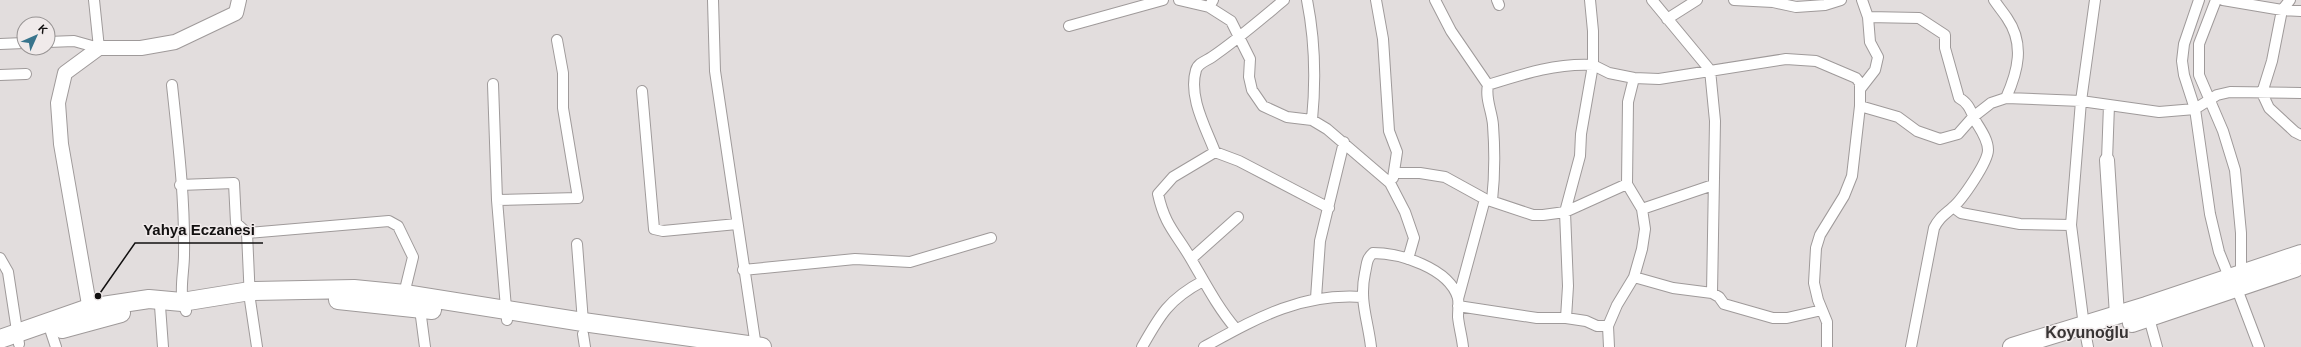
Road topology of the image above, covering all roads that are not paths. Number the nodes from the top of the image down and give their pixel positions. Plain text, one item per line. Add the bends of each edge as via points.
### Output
1 (94, 0) edge
2 (239, 0) edge
3 (713, 0) edge
4 (1163, 0) edge
5 (1180, 0) edge
6 (1284, 0) edge
7 (1307, 0) edge
8 (1376, 0) edge
9 (1435, 0) edge
10 (1590, 0) edge
11 (1652, 0) edge
12 (1697, 0) edge
13 (1734, 0) edge
14 (1840, 0) edge
15 (1862, 0) edge
16 (1994, 0) edge
17 (2095, 0) edge
18 (2199, 0) edge
19 (2216, 0) edge
20 (2223, 0) edge
21 (2290, 0) edge
22 (1211, 3) edge
23 (2282, 10) junction
24 (2301, 11) edge
25 (1868, 17) junction
26 (1667, 19) junction
27 (1069, 26) dead end
28 (1238, 39) junction
29 (557, 40) dead end
30 (56, 42) edge
31 (16, 43) edge
32 (0, 44) edge
33 (98, 48) junction
34 (1593, 65) junction
35 (1710, 70) junction
36 (26, 74) dead end
37 (0, 75) edge
38 (1634, 78) junction
39 (493, 84) dead end
40 (172, 85) dead end
41 (1488, 85) junction
42 (1861, 88) junction
43 (642, 91) dead end
44 (2301, 92) edge
45 (2262, 93) junction
46 (2006, 98) junction
47 (2210, 100) junction
48 (2081, 101) junction
49 (2109, 105) junction
50 (1860, 106) junction
51 (2195, 109) junction
52 (1973, 117) junction
53 (1312, 120) junction
54 (2301, 134) edge
55 (1344, 142) junction
56 (1216, 152) junction
57 (2107, 160) joint
58 (1395, 173) junction
59 (1390, 183) junction
60 (1627, 184) junction
61 (180, 185) junction
62 (1713, 185) junction
63 (497, 200) junction
64 (1488, 200) junction
65 (1953, 207) junction
66 (1329, 208) junction
67 (1642, 209) junction
68 (1565, 212) junction
69 (1238, 217) dead end
70 (737, 224) junction
71 (2071, 225) junction
72 (247, 233) junction
73 (991, 238) dead end
74 (577, 244) dead end
75 (0, 258) edge
76 (1191, 259) junction
77 (1408, 259) junction
78 (2300, 259) edge
79 (743, 270) junction
80 (1634, 277) junction
81 (2236, 280) junction
82 (1203, 281) junction
83 (1712, 293) junction
84 (250, 296) junction
85 (1362, 297) junction
86 (1316, 298) junction
87 (403, 300) junction
88 (1458, 303) junction
89 (160, 306) junction
90 (184, 307) junction
91 (420, 309) junction
92 (1822, 310) junction
93 (90, 314) junction
94 (507, 315) junction
95 (2117, 315) junction
96 (1566, 318) junction
97 (2149, 318) junction
98 (1608, 326) junction
99 (1236, 329) junction
100 (584, 334) edge
101 (2086, 337) edge
102 (0, 339) edge
103 (54, 340) edge
104 (15, 341) edge
105 (163, 347) edge
106 (257, 347) edge
107 (425, 347) edge
108 (695, 347) edge
109 (758, 347) edge
110 (1142, 347) edge
111 (1204, 347) edge
112 (1371, 347) edge
113 (1463, 347) edge
114 (1609, 347) edge
115 (1827, 347) edge
116 (1911, 347) edge
117 (2012, 347) edge
118 (2052, 347) edge
119 (2157, 347) edge
120 (2259, 347) edge

1 - 33 street
2 - 33 street via 236,13 175,42 141,48
3 - 70 street via 715,71
4 - 27 street
5 - 22 street
6 - 28 street
7 - 53 street via 1314,37 1315,89
8 - 58 street via 1384,39 1389,131 1397,152
9 - 41 street via 1451,31
10 - 34 street
11 - 26 street
12 - 26 street
13 - 14 street via 1773,2 1796,7 1825,5
15 - 25 street
16 - 46 street via 2008,18 2019,45 2016,74
17 - 48 street
18 - 51 street via 2184,44 2182,62
19 - 47 street via 2199,44 2199,75
20 - 23 street
21 - 23 street
22 - 28 street via 1231,21
23 - 24 street
23 - 45 street via 2272,61
25 - 42 street via 1869,35 1878,56 1875,70
25 - 52 street via 1919,18 1946,34 1946,48 1959,98 1966,101
26 - 35 street
28 - 53 street via 1250,59 1249,77 1252,90 1260,102 1272,112
28 - 56 street via 1196,69 1195,98
29 - 63 street via 563,73 563,108 578,198
30 - 33 street via 74,41
31 - 32 street
33 - 93 street via 65,74 58,103 61,144
34 - 38 street via 1609,73
34 - 41 street via 1545,68
34 - 68 street via 1580,134 1580,156
35 - 38 street via 1659,80
35 - 42 street via 1786,59 1816,61 1856,78
35 - 62 street via 1715,122
36 - 37 street
38 - 60 street via 1628,102
39 - 63 street
40 - 61 street
41 - 64 street via 1486,93 1493,124 1496,161
42 - 50 street
43 - 70 street via 654,229 663,231
44 - 45 street
45 - 47 street via 2230,92 2217,94
45 - 54 street via 2269,108 2295,132
46 - 48 street
46 - 52 street via 1991,103
47 - 51 street
47 - 81 street via 2235,170 2241,233
48 - 49 street
48 - 71 street
49 - 51 street via 2159,112
49 - 57 street
50 - 52 street via 1898,117 1917,131 1940,140 1958,134
50 - 92 street via 1852,176 1844,196 1820,235 1816,248 1814,283
51 - 81 street via 2210,214 2219,252
52 - 65 street via 1986,139 1988,151 1984,163
53 - 55 street
55 - 59 street
55 - 66 street
56 - 66 street via 1239,161
56 - 76 street via 1173,177 1158,194 1166,223
57 - 95 street
58 - 59 street
58 - 64 street via 1445,177
59 - 77 street via 1405,212 1414,238
60 - 67 street
60 - 68 street
61 - 72 street via 234,183 236,223
61 - 90 street
62 - 67 street
62 - 83 street
63 - 94 street
64 - 68 street via 1533,215
64 - 88 street
65 - 71 street via 1961,213 2020,224
65 - 116 street via 1938,219 1934,228
66 - 86 street via 1320,241
67 - 80 street via 1645,228
68 - 96 street via 1568,286
69 - 76 street
70 - 79 street
71 - 101 street
72 - 84 street
72 - 87 street via 389,221 398,226 413,257
73 - 79 street via 910,262 855,259
74 - 100 street
75 - 104 street via 8,272
76 - 82 street
77 - 85 street via 1373,253 1366,263
77 - 88 street via 1441,276 1452,285
78 - 81 highway
79 - 109 street
80 - 83 street via 1673,288
80 - 98 street
81 - 95 highway
81 - 97 highway
81 - 120 street
82 - 99 street via 1223,314
82 - 110 street via 1183,291 1170,302
83 - 92 street via 1724,304 1773,318 1787,318
84 - 87 highway
84 - 90 highway
84 - 106 street
85 - 86 street
85 - 112 street
86 - 99 street via 1273,312
87 - 91 highway
87 - 94 highway
88 - 96 street via 1537,318
88 - 113 street
89 - 90 highway
89 - 93 highway
89 - 105 street
90 - 93 highway via 149,299
91 - 94 highway
91 - 107 street
92 - 115 street via 1827,322
93 - 103 highway
93 - 104 highway
94 - 100 highway
95 - 101 highway
96 - 98 street via 1586,321 1597,326
97 - 101 highway
97 - 119 street
98 - 114 street
99 - 111 street
100 - 108 highway
100 - 109 highway
101 - 117 highway
101 - 118 highway
102 - 104 highway
103 - 104 highway

